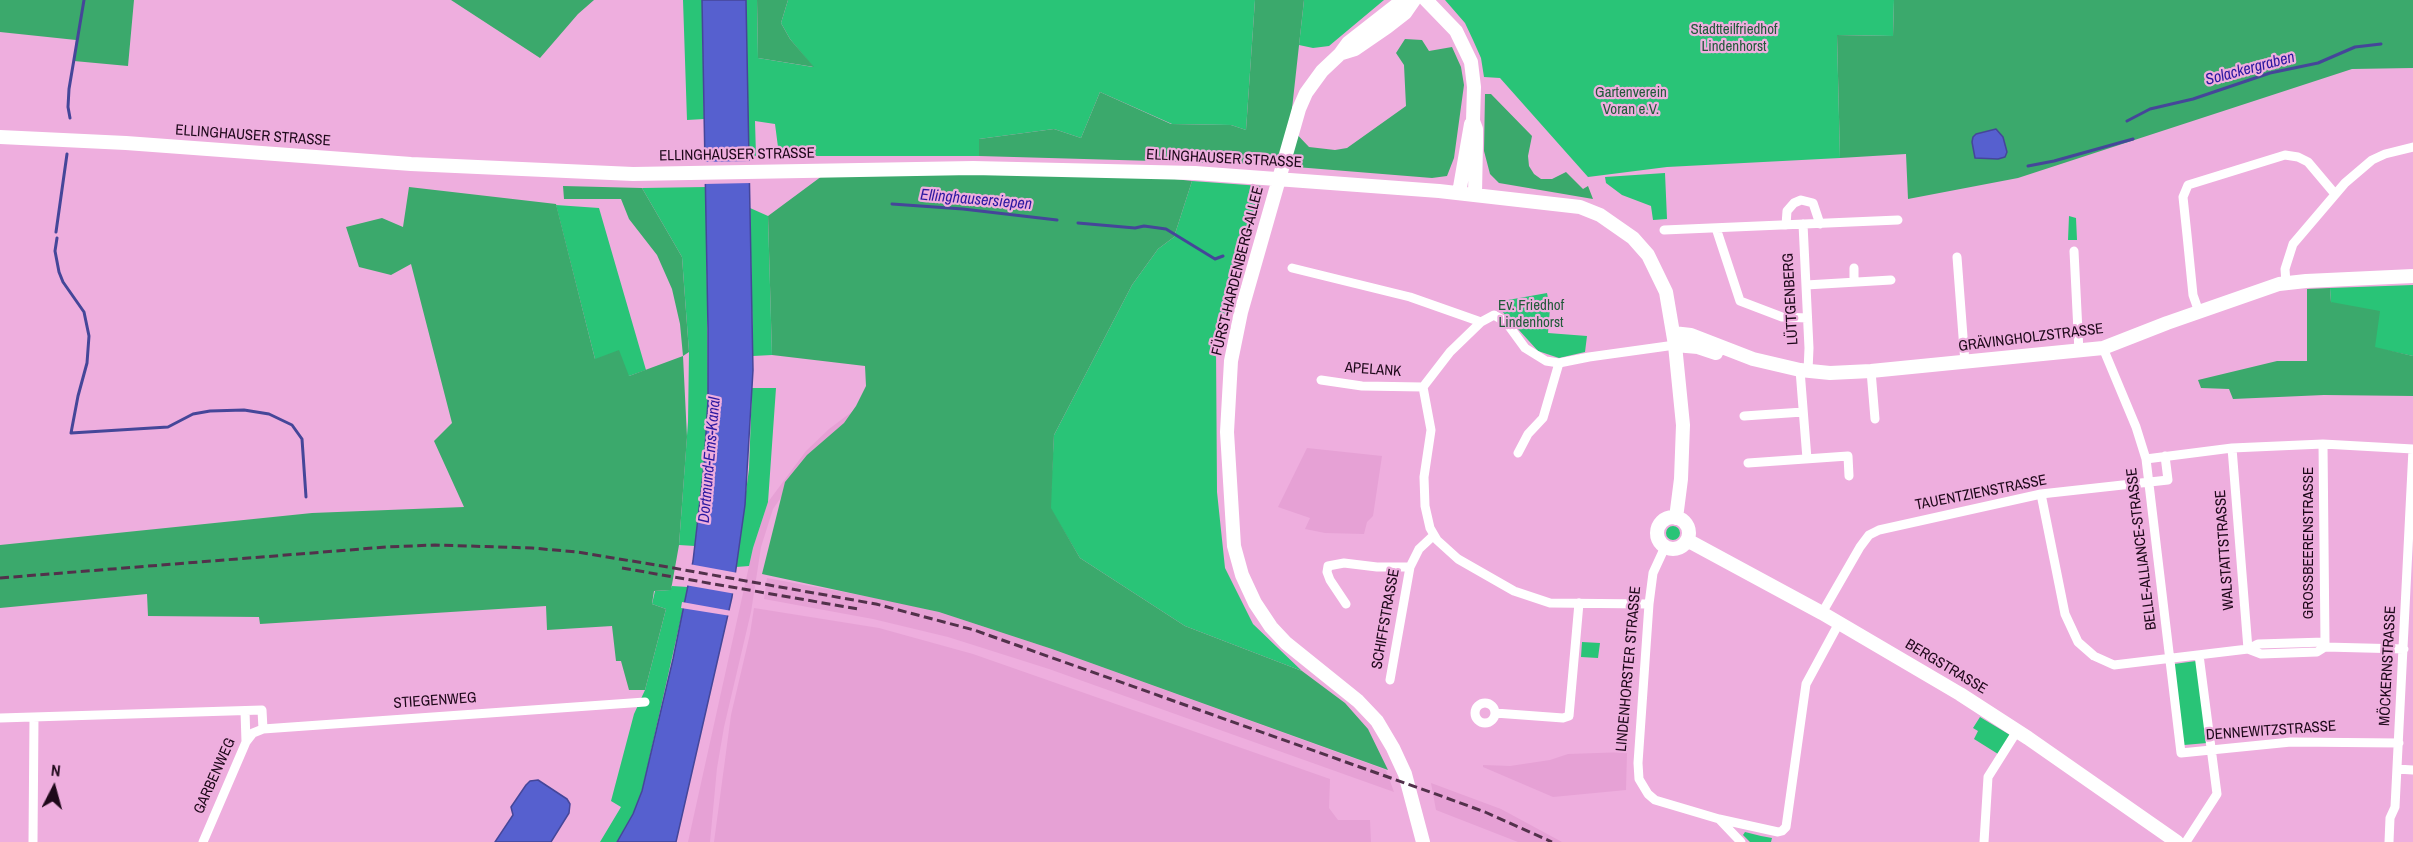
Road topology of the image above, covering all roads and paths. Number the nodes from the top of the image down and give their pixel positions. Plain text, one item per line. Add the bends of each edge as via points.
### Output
1 (1403, 0) edge
2 (1414, 0) edge
3 (1426, 0) edge
4 (1340, 54) junction
5 (1473, 121) junction
6 (0, 137) edge
7 (2413, 147) edge
8 (1459, 193) junction
9 (1475, 194) junction
10 (2335, 194) junction
11 (1898, 220) dead end
12 (1820, 224) junction
13 (1786, 225) junction
14 (1803, 225) junction
15 (1716, 228) junction
16 (1664, 230) dead end
17 (2074, 251) dead end
18 (1957, 257) dead end
19 (1292, 268) dead end
20 (1854, 268) dead end
21 (2413, 276) edge
22 (1891, 280) dead end
23 (1854, 282) junction
24 (2286, 283) junction
25 (1806, 285) junction
26 (2199, 312) junction
27 (1807, 318) junction
28 (1481, 321) junction
29 (1674, 339) junction
30 (2103, 348) junction
31 (2079, 352) junction
32 (1559, 363) junction
33 (1965, 363) junction
34 (1804, 371) junction
35 (1871, 371) junction
36 (1321, 380) dead end
37 (1423, 387) junction
38 (1803, 412) junction
39 (1744, 416) dead end
40 (1875, 419) dead end
41 (2323, 444) junction
42 (2232, 448) junction
43 (2413, 448) edge
44 (1518, 453) dead end
45 (2165, 456) junction
46 (1807, 459) junction
47 (2146, 459) junction
48 (1748, 463) dead end
49 (1850, 476) dead end
50 (2148, 482) junction
51 (2412, 490) edge
52 (2041, 494) junction
53 (1677, 518) junction
54 (1434, 535) junction
55 (1687, 540) junction
56 (1665, 547) junction
57 (1410, 567) junction
58 (1579, 603) junction
59 (1346, 604) dead end
60 (1650, 604) junction
61 (1822, 613) junction
62 (1839, 623) junction
63 (2325, 644) junction
64 (2248, 649) junction
65 (2404, 649) junction
66 (2199, 655) junction
67 (2170, 659) junction
68 (1390, 680) dead end
69 (645, 702) dead end
70 (245, 711) junction
71 (1495, 713) dead end
72 (34, 717) junction
73 (0, 718) edge
74 (263, 729) junction
75 (2017, 731) junction
76 (246, 742) junction
77 (2399, 743) junction
78 (2211, 750) junction
79 (2181, 753) joint
80 (2397, 770) junction
81 (2413, 770) edge
82 (1719, 819) junction
83 (33, 842) edge
84 (203, 842) edge
85 (1424, 842) edge
86 (1741, 842) edge
87 (1984, 842) edge
88 (2177, 842) edge
89 (2186, 842) edge
90 (2389, 842) edge

1 - 4 main road, FÜRST-HARDENBERG-ALLEE via 1347,43
2 - 4 main road, FÜRST-HARDENBERG-ALLEE via 1387,27 1355,49
3 - 5 main road via 1456,31 1467,51 1474,87
4 - 85 main road, FÜRST-HARDENBERG-ALLEE via 1322,71 1299,109 1241,312 1231,362 1227,432 1231,517 1242,575 1255,603 1286,644 1358,700 1377,721 1406,774
5 - 8 main road via 1468,128
5 - 9 main road
6 - 8 main road, ELLINGHAUSER STRASSE via 431,165 622,173 973,168 1107,171 1257,176
7 - 10 street via 2372,160
8 - 9 main road, ELLINGHAUSER STRASSE
9 - 29 main road, ELLINGHAUSER STRASSE via 1580,207 1613,223 1648,255 1668,302
10 - 24 street via 2293,244 2285,269
10 - 26 street via 2308,162 2285,155 2188,185 2183,197 2185,221 2193,295
11 - 12 street
12 - 13 street via 1813,203 1802,200 1787,212
12 - 14 street
13 - 14 street
13 - 15 street
14 - 25 street, LÜTTGENBERG
15 - 16 street
15 - 27 street via 1740,301 1782,317
17 - 31 street
18 - 33 street
19 - 28 street via 1410,297
20 - 23 street
21 - 24 main road, GRÄVINGHOLZSTRASSE
22 - 23 street
23 - 25 street
24 - 26 main road, GRÄVINGHOLZSTRASSE
25 - 27 street, LÜTTGENBERG
26 - 30 main road, GRÄVINGHOLZSTRASSE
27 - 34 street, LÜTTGENBERG
28 - 32 street via 1494,315 1506,322 1525,348 1546,361
28 - 37 street
29 - 32 street
29 - 34 main road, GRÄVINGHOLZSTRASSE via 1739,359 1753,358
29 - 53 main road via 1683,425
30 - 31 main road, GRÄVINGHOLZSTRASSE
30 - 47 street, BELLE-ALLIANCE-STRASSE
31 - 33 main road, GRÄVINGHOLZSTRASSE
32 - 44 street via 1543,418
33 - 35 main road, GRÄVINGHOLZSTRASSE
34 - 35 main road, GRÄVINGHOLZSTRASSE
34 - 38 street, LÜTTGENBERG
35 - 40 street
36 - 37 street, APELANK via 1362,386
37 - 54 street via 1431,430 1424,494 1426,517
38 - 39 street
38 - 46 street, LÜTTGENBERG
41 - 42 street
41 - 43 street
41 - 63 street, GROSSBEERENSTRASSE
42 - 45 street
42 - 64 street, WALSTATTSTRASSE
43 - 51 street, MÖCKERNSTRASSE
45 - 47 street
45 - 50 street, TAUENTZIENSTRASSE via 2168,480
46 - 48 street
46 - 49 street via 1848,456
47 - 50 street, BELLE-ALLIANCE-STRASSE
50 - 52 street, TAUENTZIENSTRASSE
50 - 67 street, BELLE-ALLIANCE-STRASSE
51 - 65 street, MÖCKERNSTRASSE
52 - 61 street, TAUENTZIENSTRASSE via 1869,535
52 - 67 street via 2065,614 2078,642 2094,656 2114,664
53 - 55 main road via 1687,527
53 - 56 main road via 1662,521 1657,530 1658,540
54 - 57 street, SCHIFFSTRASSE via 1419,549
54 - 58 street via 1458,558 1514,591 1550,603
55 - 56 main road via 1675,549
55 - 61 main road, BERGSTRASSE
56 - 60 street, LINDENHORSTER STRASSE via 1653,573
57 - 59 street via 1344,563 1328,566 1330,580
57 - 68 street, SCHIFFSTRASSE
58 - 60 street
58 - 71 street via 1569,716
60 - 82 street, LINDENHORSTER STRASSE via 1639,779 1655,800
61 - 62 main road, BERGSTRASSE
62 - 75 main road, BERGSTRASSE
62 - 82 street via 1806,684 1786,827 1778,832
63 - 64 street via 2258,644
63 - 65 street
64 - 66 street
65 - 77 street, MÖCKERNSTRASSE
66 - 67 street
66 - 78 street
67 - 79 street, BELLE-ALLIANCE-STRASSE
69 - 74 street, STIEGENWEG
70 - 72 street
70 - 74 street via 262,710
70 - 76 street
72 - 73 street
72 - 83 street
74 - 76 street, GARBENWEG
75 - 87 street via 1988,777
75 - 88 main road, BERGSTRASSE
76 - 84 street, GARBENWEG
77 - 78 street, DENNEWITZSTRASSE via 2314,741
77 - 80 street, MÖCKERNSTRASSE
78 - 79 street, DENNEWITZSTRASSE
78 - 89 street via 2216,797
80 - 81 street
80 - 90 street, MÖCKERNSTRASSE
82 - 86 street

